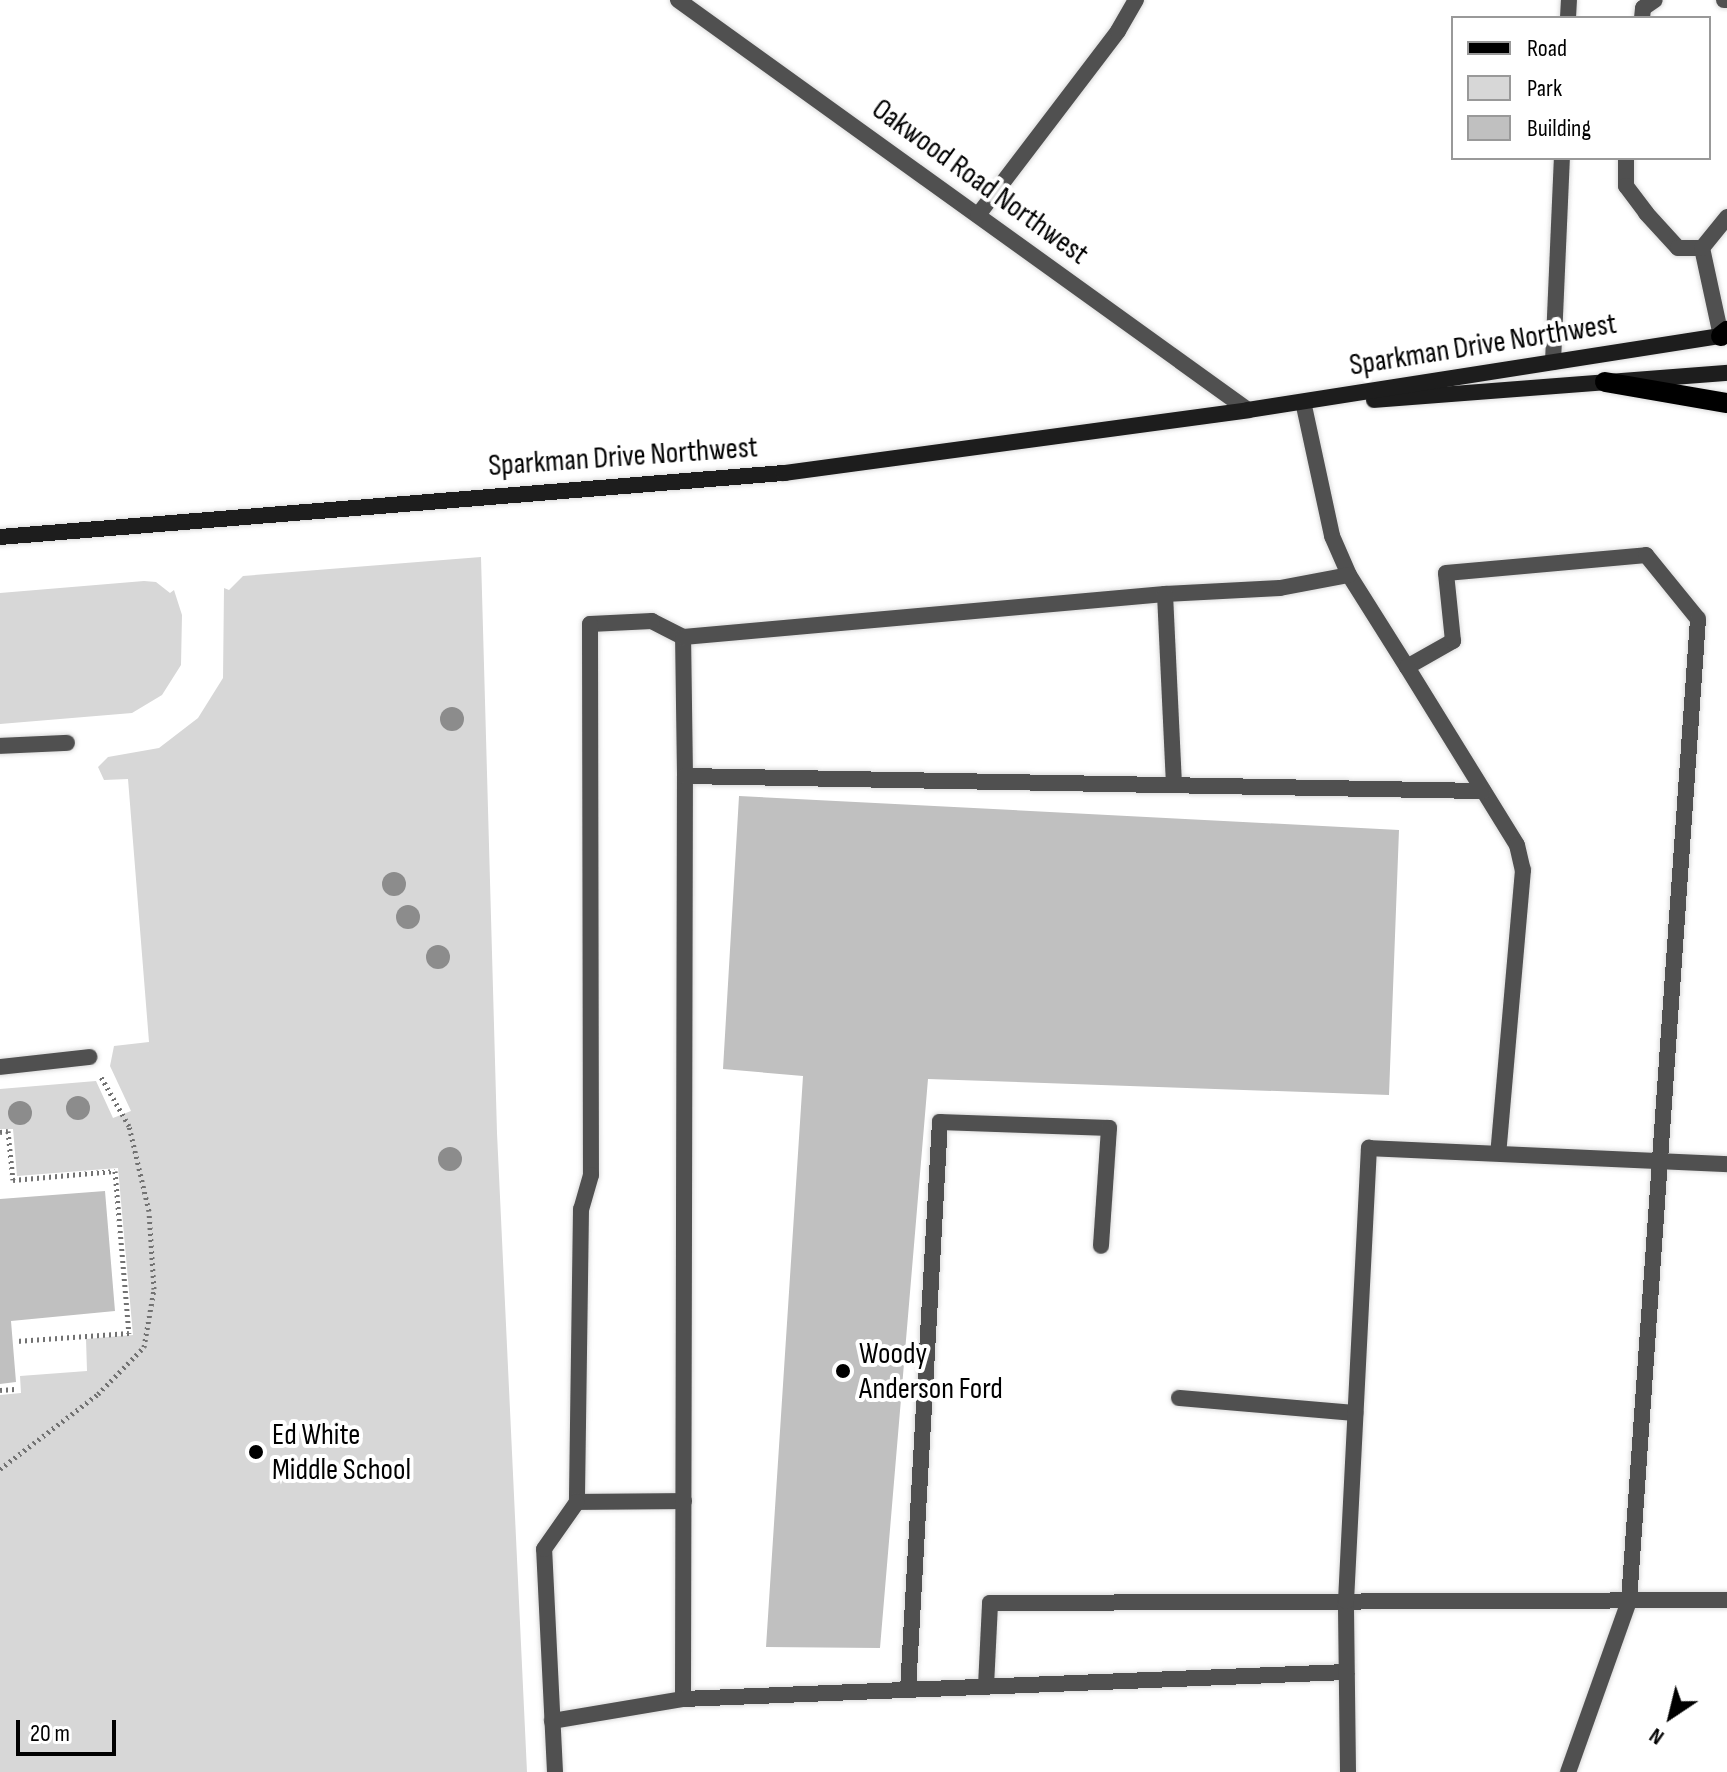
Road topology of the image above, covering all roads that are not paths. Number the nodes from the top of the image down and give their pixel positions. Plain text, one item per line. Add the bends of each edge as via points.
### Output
1 (678, 0) edge
2 (1136, 0) edge
3 (1655, 0) edge
4 (1642, 16) edge
5 (1562, 160) edge
6 (1626, 160) edge
7 (978, 215) junction
8 (1727, 217) edge
9 (1702, 248) junction
10 (1725, 334) edge
11 (1553, 362) junction
12 (1727, 373) edge
13 (1605, 382) junction
14 (1727, 403) edge
15 (1304, 406) junction
16 (1248, 410) junction
17 (0, 537) edge
18 (1349, 575) junction
19 (1165, 594) junction
20 (683, 637) junction
21 (1407, 667) junction
22 (67, 743) dead end
23 (0, 746) edge
24 (685, 776) junction
25 (1174, 784) junction
26 (1483, 791) junction
27 (89, 1057) road end
28 (0, 1067) edge
29 (1498, 1153) junction
30 (1659, 1161) junction
31 (1727, 1164) edge
32 (1101, 1246) dead end
33 (1179, 1398) dead end
34 (1355, 1413) junction
35 (684, 1501) junction
36 (577, 1502) junction
37 (1727, 1600) edge
38 (1346, 1601) junction
39 (1629, 1601) junction
40 (1346, 1672) junction
41 (986, 1686) junction
42 (908, 1690) junction
43 (683, 1699) junction
44 (552, 1721) junction
45 (555, 1772) edge
46 (1348, 1772) edge
47 (1568, 1772) edge

1 - 7 street, Oakwood Road Northwest
2 - 7 street
3 - 4 street via 1643,8
5 - 11 street
6 - 9 street via 1626,186 1646,213 1678,248
7 - 16 street, Oakwood Road Northwest
8 - 9 street
9 - 10 street
10 - 11 main road, Sparkman Drive Northwest
11 - 16 main road, Sparkman Drive Northwest
12 - 13 main road, Sparkman Drive Northwest
13 - 14 main road
13 - 15 main road, Sparkman Drive Northwest
15 - 16 main road, Sparkman Drive Northwest
15 - 18 street via 1332,536
16 - 17 main road, Sparkman Drive Northwest via 784,473
18 - 19 street via 1280,588
18 - 21 street
19 - 20 street
19 - 25 street
20 - 24 street
20 - 36 street via 652,621 590,624 591,1175 581,1209
21 - 26 street
21 - 30 street via 1453,641 1446,573 1646,555 1698,619
22 - 23 street
24 - 25 street
24 - 35 street
25 - 26 street
26 - 29 street via 1517,845 1523,870
27 - 28 street
29 - 30 street
29 - 34 street via 1369,1148
30 - 31 street
30 - 39 street
32 - 42 street via 1109,1128 940,1122
33 - 34 street
34 - 38 street
35 - 36 street
35 - 43 street
36 - 44 street via 544,1549
37 - 39 street
38 - 39 street
38 - 40 street
38 - 41 street via 990,1603
39 - 47 street
40 - 41 street
40 - 46 street
41 - 42 street
42 - 43 street
43 - 44 street
44 - 45 street

